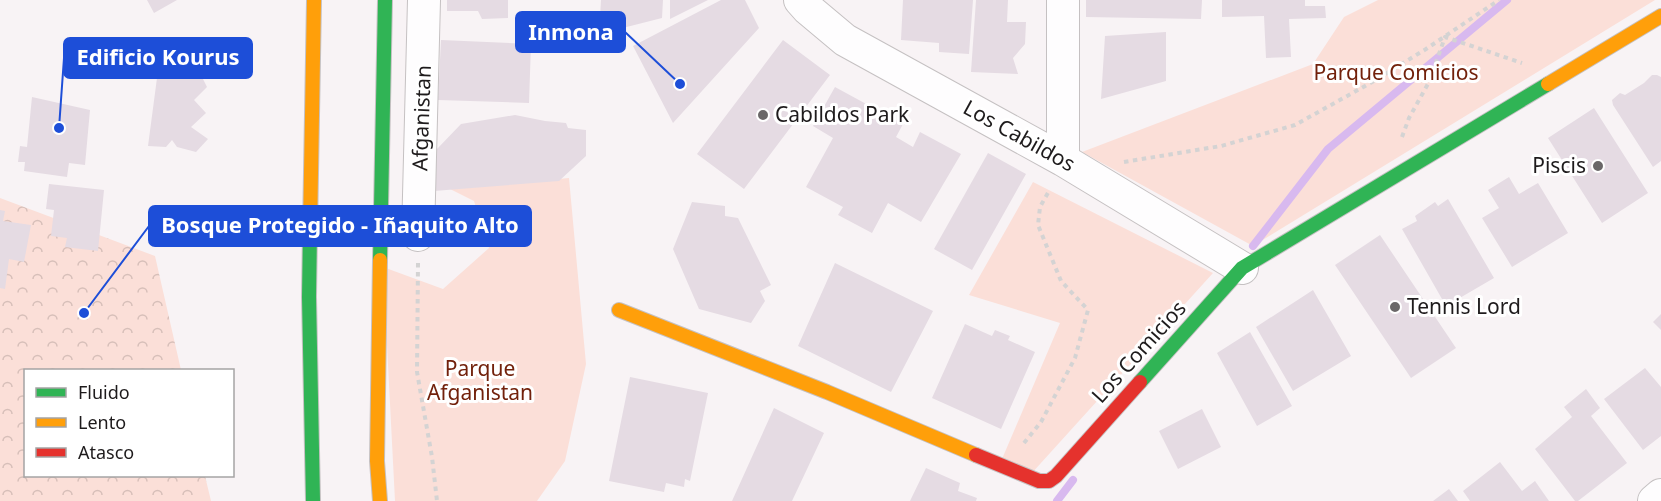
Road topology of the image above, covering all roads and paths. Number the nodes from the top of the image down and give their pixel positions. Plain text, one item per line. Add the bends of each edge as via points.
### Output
1 (314, 0) edge
2 (385, 0) edge
3 (424, 0) edge
4 (800, 0) edge
5 (1063, 0) edge
6 (1499, 0) edge
7 (1661, 16) edge
8 (1445, 37) junction
9 (1530, 67) dead end
10 (1405, 144) dead end
11 (1063, 160) junction
12 (1116, 164) dead end
13 (1049, 191) dead end
14 (418, 235) joint
15 (1242, 268) junction
16 (619, 310) dead end
17 (1022, 447) dead end
18 (1661, 495) edge
19 (313, 501) edge
20 (380, 501) edge
21 (437, 501) edge
22 (1654, 501) edge

1 - 19 street via 309,297
2 - 20 street via 377,461
3 - 14 street, Afganistan
4 - 11 street, Los Cabildos via 845,40
5 - 11 street
6 - 8 path
7 - 15 street, Los Comicios
8 - 9 path
8 - 10 path via 1429,82 1401,138
8 - 12 path via 1295,124 1221,146
11 - 15 street, Los Cabildos
13 - 17 path via 1040,207 1038,225 1061,281 1088,310 1075,358 1041,422
14 - 21 path via 417,372
15 - 16 street, Los Comicios via 1049,481 1039,481
18 - 22 street

